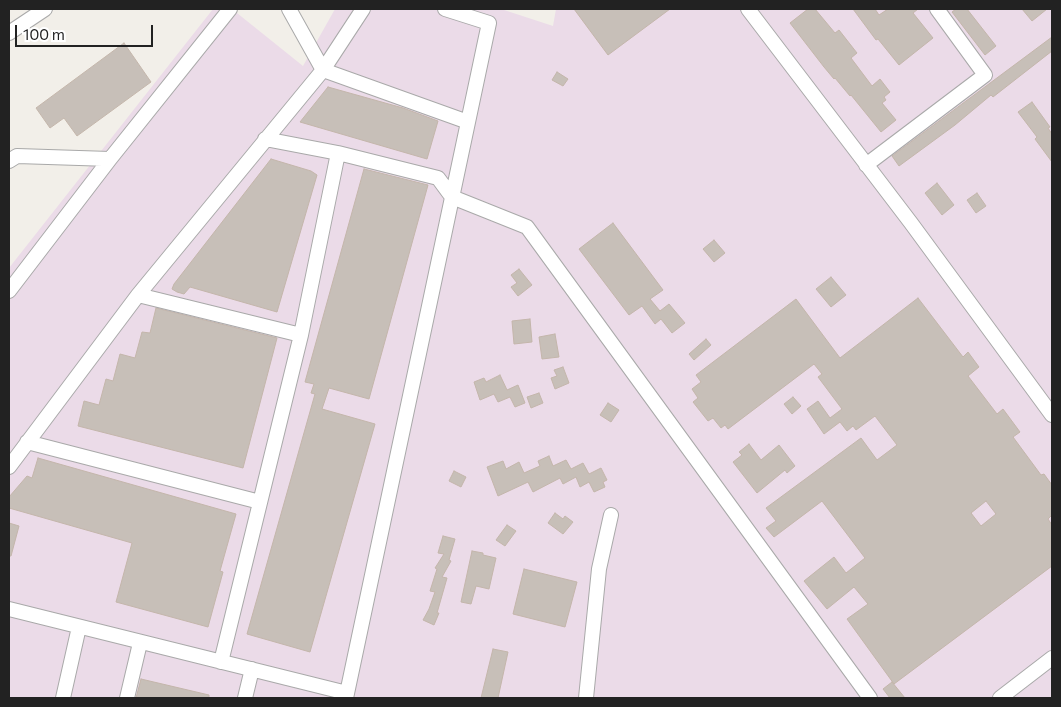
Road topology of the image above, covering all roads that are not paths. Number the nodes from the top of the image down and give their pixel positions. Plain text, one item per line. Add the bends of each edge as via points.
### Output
1 (45, 9) edge
2 (230, 9) edge
3 (289, 9) edge
4 (363, 9) edge
5 (445, 9) edge
6 (748, 9) edge
7 (937, 9) edge
8 (9, 33) edge
9 (323, 70) junction
10 (468, 122) junction
11 (265, 139) junction
12 (338, 153) junction
13 (110, 159) junction
14 (9, 161) edge
15 (866, 165) junction
16 (452, 197) junction
17 (9, 291) edge
18 (138, 295) junction
19 (301, 335) junction
20 (1052, 415) edge
21 (27, 442) junction
22 (9, 467) edge
23 (260, 502) junction
24 (611, 515) dead end
25 (9, 609) edge
26 (79, 627) junction
27 (140, 643) junction
28 (1052, 658) edge
29 (221, 662) junction
30 (252, 669) junction
31 (346, 696) edge
32 (63, 698) edge
33 (127, 698) edge
34 (245, 698) edge
35 (586, 698) edge
36 (870, 698) edge
37 (1000, 698) edge

1 - 8 street
2 - 13 street
3 - 9 street
4 - 9 street
5 - 10 street via 489,23
6 - 15 street
7 - 15 street via 985,75
9 - 10 street
9 - 11 street
10 - 16 street
11 - 12 street
11 - 18 street
12 - 16 street via 438,178
12 - 19 street
13 - 14 street via 17,156
13 - 17 street
15 - 20 street
16 - 31 street
16 - 36 street via 527,227
18 - 19 street
18 - 21 street
19 - 23 street
21 - 22 street
21 - 23 street
23 - 29 street
24 - 35 street via 599,569
25 - 26 street
26 - 27 street
26 - 32 street
27 - 29 street
27 - 33 street
28 - 37 street
29 - 30 street
30 - 31 street
30 - 34 street

